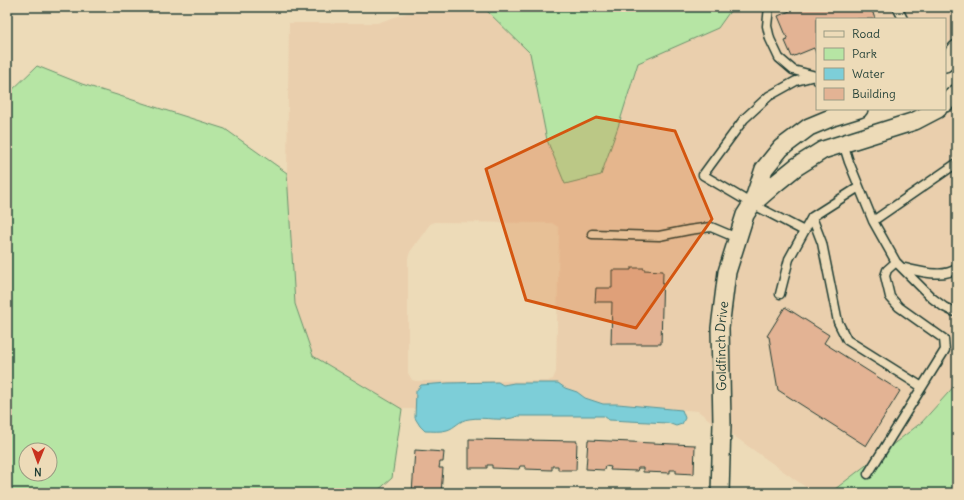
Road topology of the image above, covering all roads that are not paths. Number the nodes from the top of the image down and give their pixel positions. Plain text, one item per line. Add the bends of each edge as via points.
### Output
1 (769, 7) edge
2 (897, 7) edge
3 (902, 18) edge
4 (957, 49) edge
5 (946, 61) edge
6 (816, 77) edge
7 (957, 93) edge
8 (946, 102) edge
9 (852, 110) edge
10 (936, 110) edge
11 (831, 113) edge
12 (843, 143) junction
13 (957, 164) edge
14 (859, 186) junction
15 (752, 204) junction
16 (812, 217) junction
17 (873, 221) junction
18 (804, 231) junction
19 (592, 234) dead end
20 (737, 238) junction
21 (896, 262) junction
22 (904, 268) junction
23 (957, 268) edge
24 (780, 294) dead end
25 (957, 312) edge
26 (922, 387) junction
27 (868, 474) dead end
28 (720, 493) edge

1 - 6 lane via 767,26 779,58 793,70
2 - 3 lane
4 - 5 street
6 - 15 lane via 796,81 769,96 744,119 703,175
7 - 8 street
9 - 11 street, Goldfinch Drive
10 - 12 street, Goldfinch Drive via 915,121
11 - 12 street
11 - 15 street, Goldfinch Drive via 781,148 764,169
12 - 14 lane
12 - 15 street, Goldfinch Drive via 823,150 796,167
13 - 17 lane
14 - 16 lane
14 - 17 lane
15 - 18 lane
15 - 20 street, Goldfinch Drive via 744,215
16 - 18 lane
16 - 26 lane via 822,244 838,322 847,340
17 - 21 lane
18 - 24 lane via 788,259
19 - 20 lane via 659,236 712,227
20 - 28 street, Goldfinch Drive via 727,272 720,328
21 - 22 lane
21 - 26 lane via 887,270 885,276 890,298 944,339 945,350
22 - 23 lane via 941,274 953,272
22 - 25 lane via 938,302
26 - 27 lane

